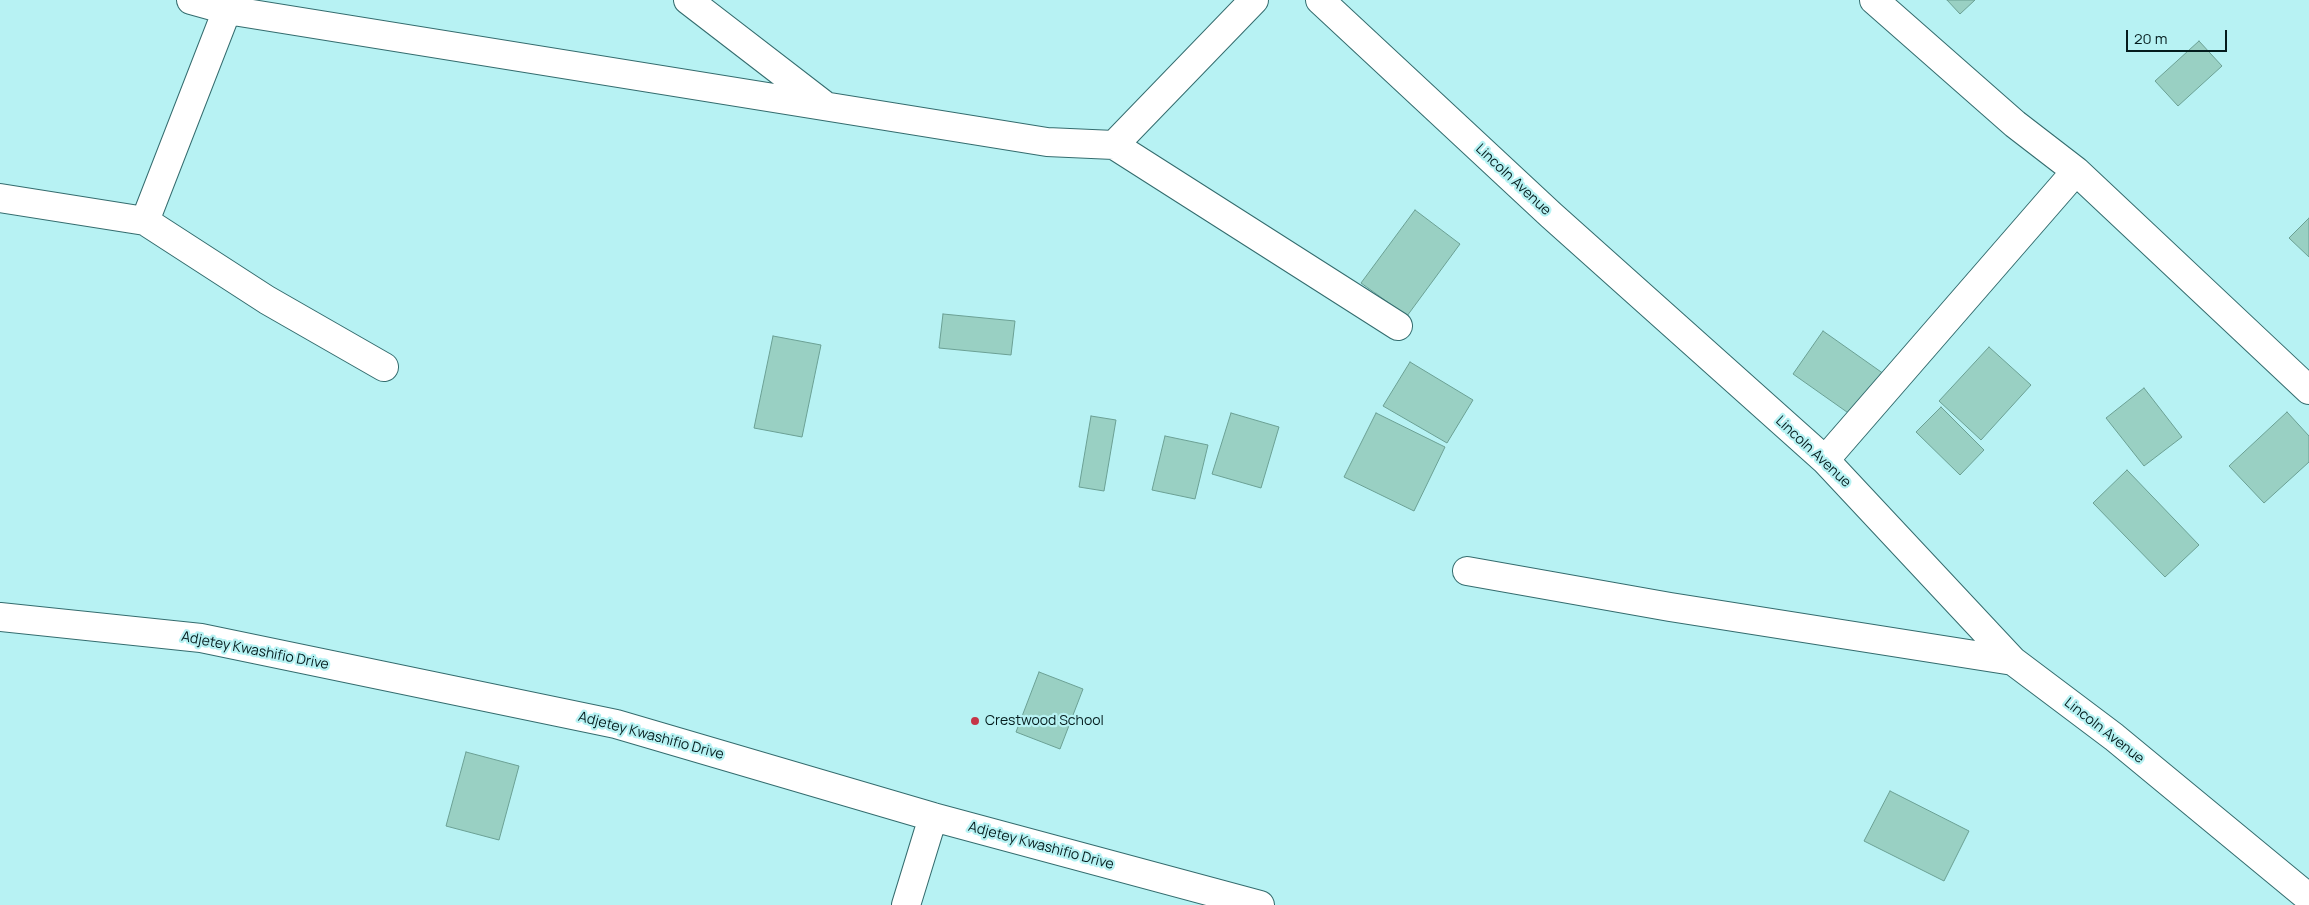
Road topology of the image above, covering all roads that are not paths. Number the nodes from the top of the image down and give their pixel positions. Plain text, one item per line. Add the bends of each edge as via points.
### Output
1 (191, 0) edge
2 (688, 0) edge
3 (1254, 0) edge
4 (1320, 0) edge
5 (1874, 0) edge
6 (227, 10) junction
7 (826, 106) junction
8 (1114, 145) junction
9 (2076, 171) junction
10 (0, 198) edge
11 (145, 221) junction
12 (1398, 326) dead end
13 (384, 367) dead end
14 (2309, 390) edge
15 (1825, 460) junction
16 (1467, 571) dead end
17 (0, 617) edge
18 (2013, 662) junction
19 (933, 817) junction
20 (2309, 898) edge
21 (906, 905) edge
22 (1260, 905) edge

1 - 6 street
2 - 7 street
3 - 8 street
4 - 15 street, Lincoln Avenue via 1558,222
5 - 9 street via 2016,124
6 - 7 street
6 - 11 street
7 - 8 street via 1047,142
8 - 12 street
9 - 14 street
9 - 15 street
10 - 11 street
11 - 13 street via 267,300
15 - 18 street, Lincoln Avenue
16 - 18 street
17 - 19 street, Adjetey Kwashifio Drive via 201,638 616,724
18 - 20 street, Lincoln Avenue via 2114,737
19 - 21 street
19 - 22 street, Adjetey Kwashifio Drive

